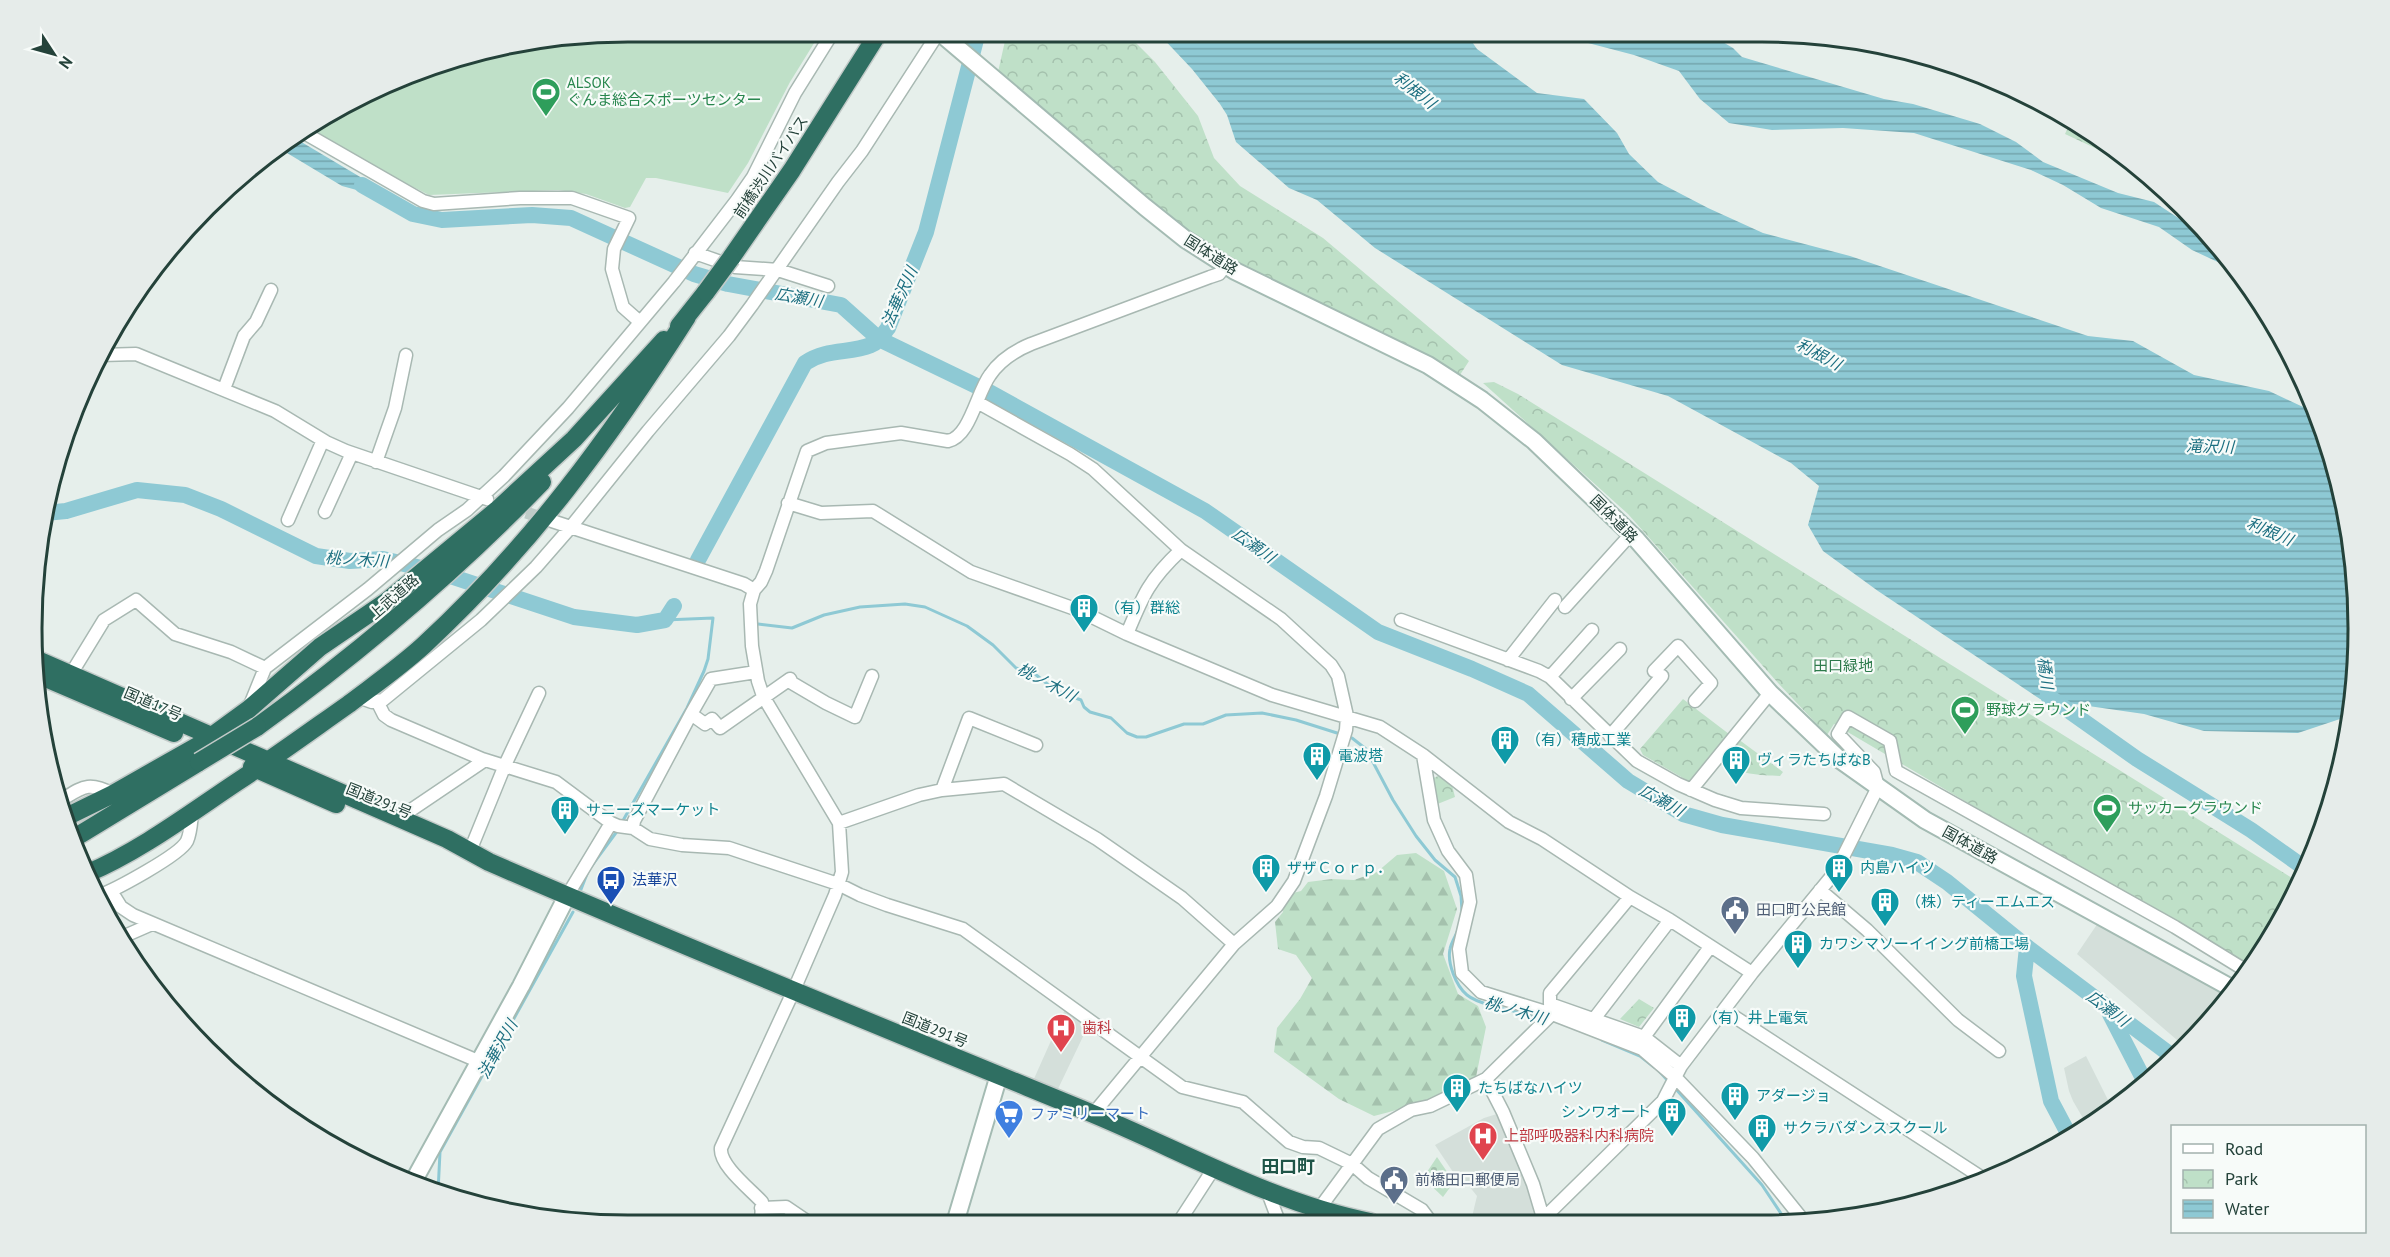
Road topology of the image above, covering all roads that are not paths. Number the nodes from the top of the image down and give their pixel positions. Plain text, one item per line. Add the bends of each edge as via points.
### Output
1 (827, 42) edge
2 (873, 42) edge
3 (933, 42) edge
4 (951, 42) edge
5 (310, 136) edge
6 (695, 254) junction
7 (1226, 265) junction
8 (776, 273) junction
9 (828, 286) dead end
10 (271, 290) dead end
11 (687, 316) junction
12 (640, 322) junction
13 (406, 355) dead end
14 (110, 356) edge
15 (224, 389) junction
16 (977, 400) junction
17 (323, 440) junction
18 (352, 453) junction
19 (376, 462) junction
20 (482, 498) junction
21 (788, 503) junction
22 (499, 504) tunnel mouth
23 (325, 512) dead end
24 (288, 520) dead end
25 (552, 521) tunnel mouth
26 (570, 528) junction
27 (1630, 534) junction
28 (1181, 550) junction
29 (754, 590) junction
30 (1401, 620) dead end
31 (1592, 630) dead end
32 (1127, 634) junction
33 (1620, 649) dead end
34 (1508, 660) junction
35 (43, 662) edge
36 (266, 668) junction
37 (756, 672) junction
38 (71, 674) junction
39 (872, 676) dead end
40 (44, 677) edge
41 (1550, 677) junction
42 (539, 693) dead end
43 (1770, 693) junction
44 (763, 696) junction
45 (358, 697) junction
46 (1571, 699) junction
47 (1695, 701) dead end
48 (378, 703) junction
49 (249, 709) junction
50 (691, 714) junction
51 (1347, 716) junction
52 (1610, 736) junction
53 (207, 740) junction
54 (1036, 746) dead end
55 (1423, 755) junction
56 (485, 760) junction
57 (263, 765) junction
58 (505, 765) junction
59 (1878, 787) junction
60 (942, 790) junction
61 (1691, 790) junction
62 (114, 794) junction
63 (67, 797) edge
64 (192, 813) junction
65 (72, 814) edge
66 (1824, 814) dead end
67 (406, 821) junction
68 (611, 822) junction
69 (839, 823) junction
70 (633, 828) junction
71 (80, 835) edge
72 (470, 851) junction
73 (489, 862) junction
74 (94, 870) edge
75 (838, 884) junction
76 (1820, 890) junction
77 (111, 891) junction
78 (105, 893) edge
79 (567, 896) junction
80 (1630, 897) junction
81 (1670, 920) junction
82 (152, 924) junction
83 (129, 934) edge
84 (1234, 944) junction
85 (1710, 947) junction
86 (2240, 967) edge
87 (1752, 974) junction
88 (2227, 986) edge
89 (793, 992) junction
90 (1724, 1010) junction
91 (1552, 1014) junction
92 (1594, 1019) junction
93 (1644, 1036) junction
94 (1999, 1051) dead end
95 (1141, 1056) junction
96 (478, 1061) junction
97 (1681, 1066) junction
98 (999, 1075) junction
99 (1677, 1078) junction
100 (1486, 1079) junction
101 (1093, 1114) junction
102 (1352, 1164) junction
103 (1214, 1167) junction
104 (1976, 1174) edge
105 (417, 1175) edge
106 (1267, 1190) junction
107 (761, 1208) junction
108 (1319, 1209) junction
109 (1798, 1214) edge
110 (761, 1215) edge
111 (798, 1215) edge
112 (957, 1215) edge
113 (1183, 1215) edge
114 (1276, 1215) edge
115 (1343, 1215) edge
116 (1426, 1215) edge
117 (1544, 1215) edge
118 (1548, 1215) edge

1 - 6 street via 795,93 753,177
2 - 11 highway, 前橋渋川バイパス, bridge via 792,170
3 - 8 street
4 - 7 street, 国体道路 via 1166,224
5 - 12 street via 434,204 572,198 629,219 614,249 612,269 623,307
6 - 8 street via 735,267
6 - 12 street
7 - 16 street via 1219,274 1017,350 1001,362
7 - 27 street, 国体道路 via 1428,365 1482,400 1534,441
8 - 9 street
8 - 26 street via 729,336
10 - 15 street via 256,322 244,336
11 - 45 highway via 639,393 539,525 423,646
11 - 49 highway via 574,438 496,510 386,602 320,647
11 - 71 highway, 上武道路, bridge via 555,469 455,568 348,659 257,727
12 - 20 street via 568,408
13 - 19 street via 395,408
14 - 15 street via 136,354
15 - 17 street via 275,411
16 - 21 street via 955,440 901,433 812,447 807,451
16 - 28 street via 1093,470
17 - 18 street
17 - 24 street
18 - 19 street
18 - 23 street
19 - 20 street
20 - 22 street
20 - 36 street
21 - 29 street via 766,570
21 - 32 street via 821,513 873,511 971,572 1078,610
25 - 26 street
26 - 29 street
26 - 48 street via 492,610
27 - 34 street
27 - 43 street, 国体道路
28 - 32 street via 1145,590
28 - 51 street via 1281,619 1331,665 1338,676
29 - 37 street via 750,616
30 - 34 street
31 - 41 street
32 - 51 street via 1272,695
33 - 46 street
34 - 41 street
35 - 38 highway, 国道17号
36 - 38 street via 176,634 136,600 104,620
36 - 49 street
37 - 44 street
37 - 50 street via 711,679
38 - 53 highway, 国道17号
39 - 44 street via 855,717 790,679
40 - 53 highway, 国道17号
41 - 46 street
42 - 58 street
43 - 59 street, 国体道路 via 1839,759
43 - 61 street
44 - 50 street via 720,728 712,719 705,724
44 - 69 street
45 - 48 street
45 - 57 highway
46 - 52 street
47 - 52 street via 1711,683 1678,646
48 - 56 street via 391,720
49 - 53 highway
50 - 70 street
51 - 55 street via 1380,727
51 - 84 street via 1326,796 1294,880 1277,906
52 - 61 street via 1637,761
53 - 57 highway, 国道17号
53 - 62 highway
54 - 60 street via 969,718
55 - 80 street via 1509,822
55 - 91 street via 1434,820 1448,851 1466,875 1470,902 1459,949 1462,973 1481,992
56 - 58 street
56 - 67 street via 411,810
57 - 64 highway
57 - 67 highway, 国道291号
57 - 73 highway, 国道291号 via 304,791
58 - 68 street via 556,782
58 - 72 street
59 - 76 street via 1836,872
59 - 86 street via 1874,772 1838,734 1848,717 1890,741 1896,771
59 - 88 street, 国体道路 via 1925,820
60 - 69 street
60 - 84 street via 1004,784 1097,839 1182,898
61 - 66 street via 1741,808
62 - 63 street via 93,785
62 - 65 highway
64 - 74 highway
64 - 77 street via 186,843
67 - 72 highway, 国道291号
68 - 70 street
68 - 79 street
69 - 75 street via 842,872
70 - 75 street via 650,839 729,848
72 - 73 highway, 国道291号
73 - 79 highway, 国道291号
75 - 89 street
75 - 95 street via 963,929
76 - 87 street
76 - 94 street via 1867,930 1958,1020
77 - 78 street
77 - 82 street via 121,907
79 - 89 highway, 国道291号
79 - 96 street
80 - 81 street
80 - 92 street via 1550,993 1550,1004
81 - 85 street
81 - 92 street
82 - 83 street
82 - 96 street
84 - 95 street
85 - 87 street
85 - 93 street
87 - 90 street
89 - 98 highway, 国道291号
89 - 107 street via 720,1154 762,1202
90 - 97 street
90 - 104 street
91 - 99 street via 1642,1049
91 - 100 street
92 - 93 street
93 - 97 street
95 - 101 street
95 - 102 street via 1182,1087 1243,1102 1289,1142 1319,1148
96 - 105 street
97 - 99 street
98 - 101 highway, 国道291号
98 - 112 street
99 - 109 street via 1754,1158
99 - 118 street via 1663,1101
100 - 102 street via 1430,1106 1411,1110 1378,1129
100 - 117 street
101 - 103 highway, 国道291号
102 - 108 street
102 - 116 street
103 - 106 highway, 国道291号
103 - 113 street
106 - 108 highway, 国道291号
106 - 114 street
107 - 110 street
107 - 111 street via 786,1207
108 - 115 highway, 国道291号

